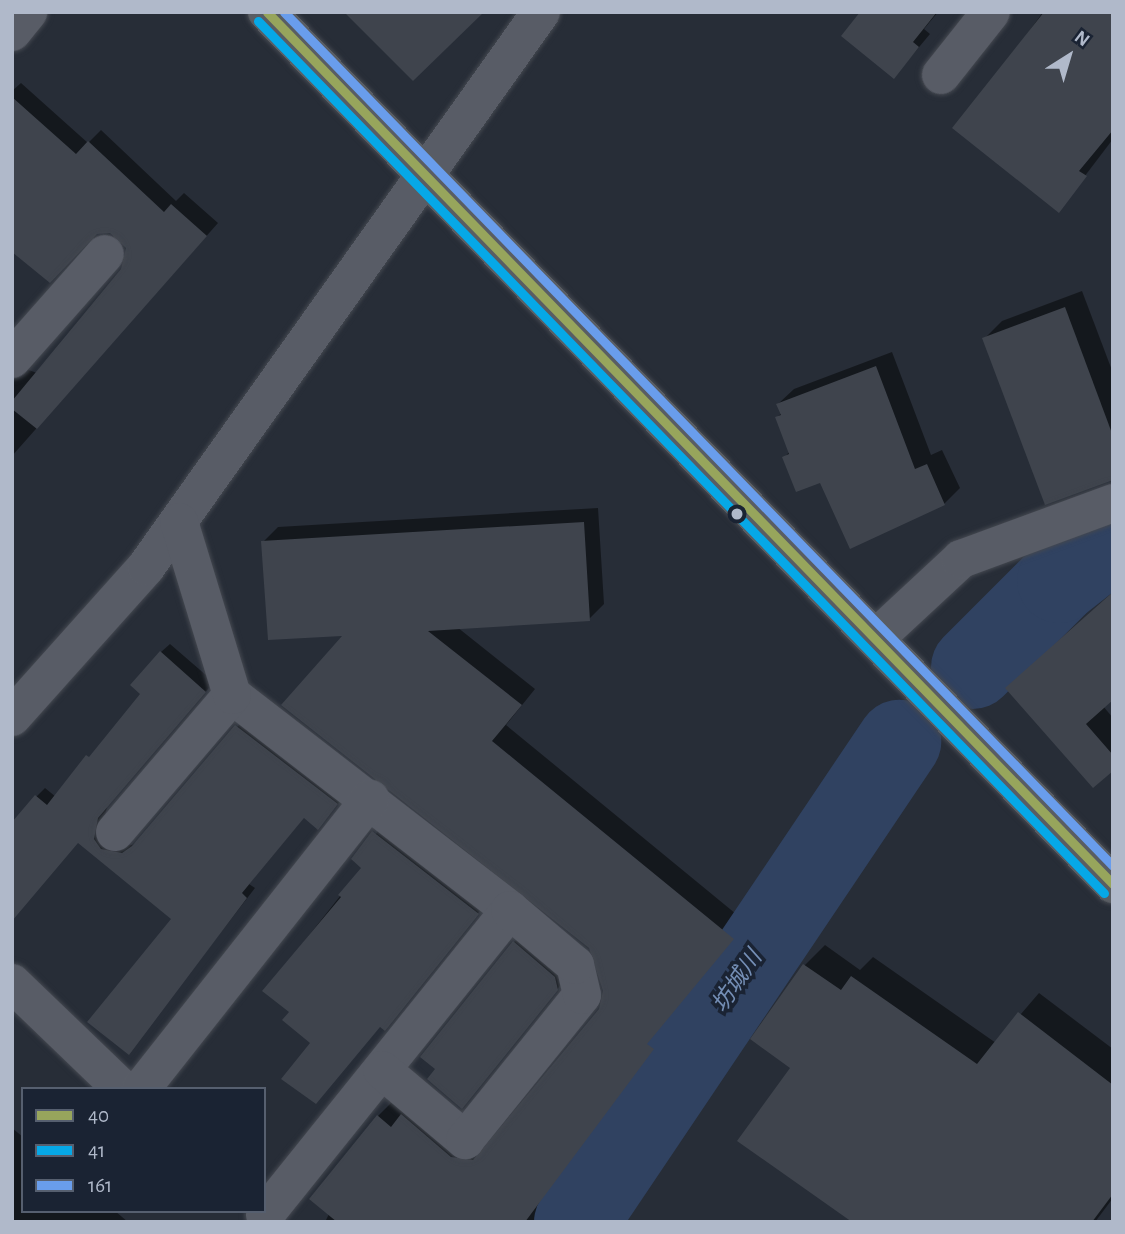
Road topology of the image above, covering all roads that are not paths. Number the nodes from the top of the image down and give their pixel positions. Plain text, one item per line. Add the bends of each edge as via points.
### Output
1 (28, 12) edge
2 (267, 12) edge
3 (541, 12) edge
4 (991, 12) edge
5 (12, 32) edge
6 (941, 75) dead end
7 (426, 177) junction
8 (105, 254) dead end
9 (17, 344) edge
10 (1113, 503) edge
11 (179, 522) junction
12 (876, 638) junction
13 (232, 695) junction
14 (12, 717) edge
15 (370, 799) junction
16 (116, 832) dead end
17 (1113, 884) edge
18 (510, 910) junction
19 (12, 983) edge
20 (382, 1070) junction
21 (120, 1087) edge
22 (143, 1087) edge
23 (267, 1216) edge

1 - 5 street
2 - 7 highway
3 - 7 street
4 - 6 street
7 - 11 street
7 - 12 highway via 510,257
8 - 9 street
10 - 12 street via 961,559
11 - 13 street
11 - 14 street via 146,567
12 - 17 highway
13 - 15 street
13 - 16 street
15 - 18 street
15 - 22 street
18 - 20 street
18 - 20 street via 575,965 582,995 465,1140
19 - 21 street
20 - 23 street

